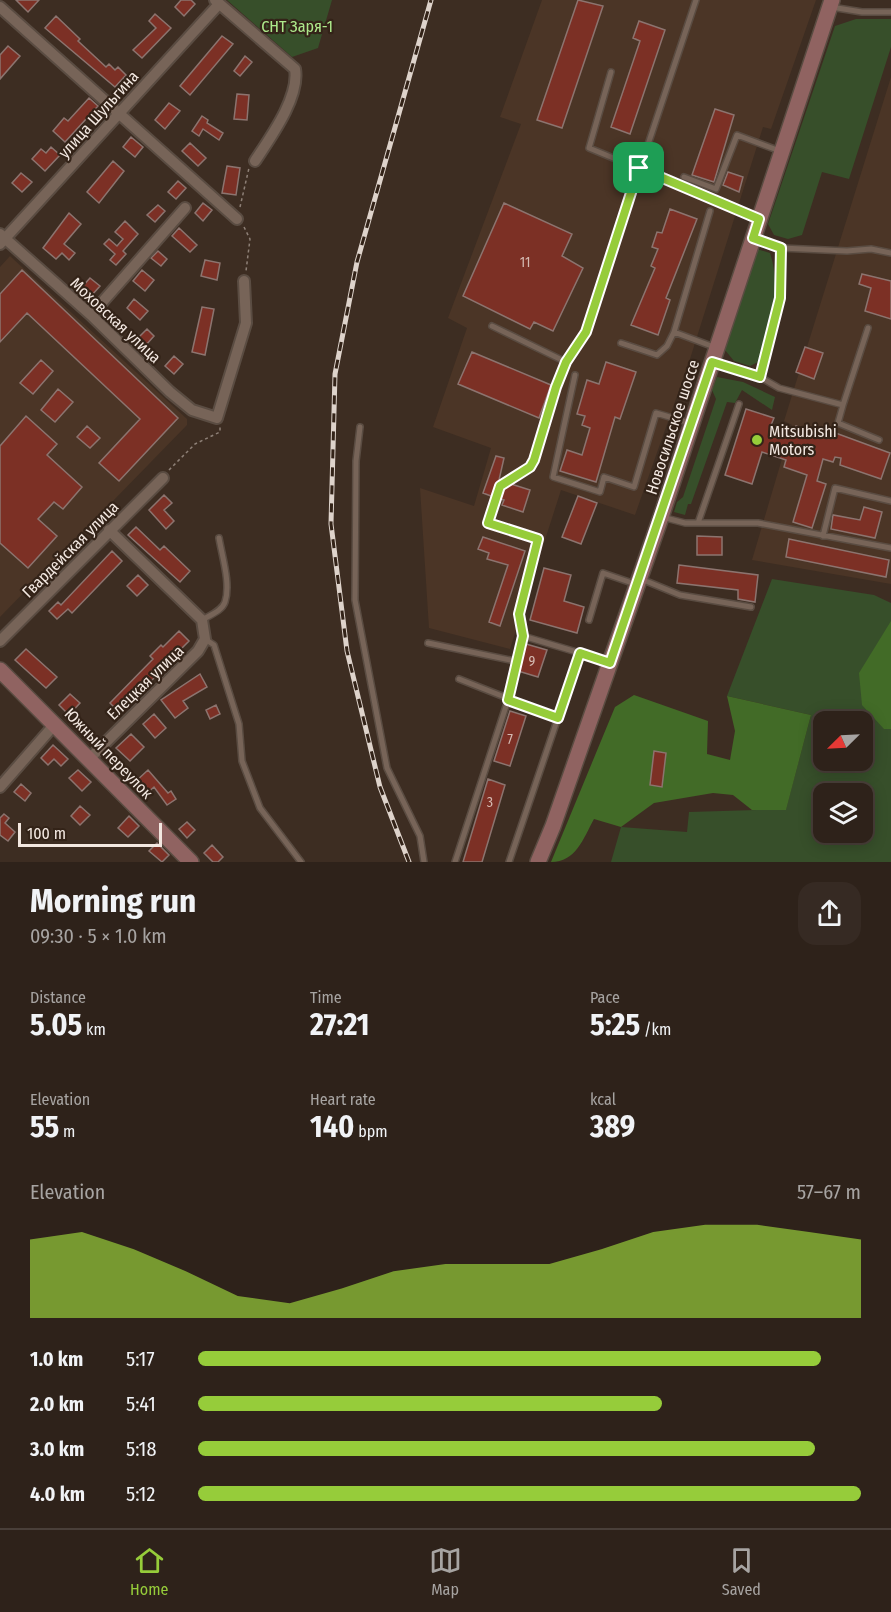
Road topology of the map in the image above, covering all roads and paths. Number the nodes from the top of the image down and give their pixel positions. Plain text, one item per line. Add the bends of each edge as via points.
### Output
1 (3, 0) edge
2 (696, 0) edge
3 (217, 2) edge
4 (831, 3) edge
5 (0, 5) edge
6 (891, 12) edge
7 (611, 72) dead end
8 (119, 112) junction
9 (782, 151) junction
10 (255, 161) dead end
11 (639, 168) junction
12 (684, 177) dead end
13 (184, 208) dead end
14 (710, 211) dead end
15 (237, 219) dead end
16 (759, 219) junction
17 (753, 238) junction
18 (2, 239) edge
19 (781, 248) junction
20 (891, 253) edge
21 (244, 281) dead end
22 (91, 315) junction
23 (492, 326) dead end
24 (868, 328) dead end
25 (674, 332) junction
26 (621, 343) dead end
27 (714, 355) junction
28 (566, 362) junction
29 (575, 375) dead end
30 (760, 377) junction
31 (739, 404) dead end
32 (843, 405) junction
33 (217, 418) junction
34 (692, 424) junction
35 (360, 427) dead end
36 (879, 440) dead end
37 (163, 478) joint
38 (891, 501) edge
39 (661, 517) junction
40 (698, 523) junction
41 (109, 530) junction
42 (823, 536) junction
43 (219, 538) dead end
44 (891, 548) edge
45 (638, 582) junction
46 (751, 608) dead end
47 (202, 620) junction
48 (589, 620) dead end
49 (523, 636) junction
50 (205, 639) junction
51 (0, 641) edge
52 (428, 643) dead end
53 (580, 653) junction
54 (515, 661) junction
55 (610, 663) junction
56 (0, 670) edge
57 (459, 679) dead end
58 (508, 700) junction
59 (558, 718) junction
60 (55, 724) junction
61 (89, 759) junction
62 (0, 787) edge
63 (185, 860) edge
64 (301, 862) edge
65 (424, 862) edge
66 (455, 862) edge
67 (509, 862) edge
68 (538, 862) edge

1 - 5 street
2 - 11 lane
3 - 8 street, улица Шульгина
3 - 10 street via 295,69 297,78 292,93 276,129
4 - 6 lane via 853,12
4 - 9 street, Новосильское шоссе
5 - 8 street
7 - 11 lane via 590,148
8 - 15 street
8 - 18 street, улица Шульгина
9 - 12 lane via 737,135 716,189
9 - 16 street, Новосильское шоссе
11 - 16 lane
11 - 28 lane via 586,332
13 - 22 street
14 - 25 lane
16 - 17 street, Новосильское шоссе
17 - 19 lane
17 - 27 street, Новосильское шоссе
18 - 22 street, Моховская улица
19 - 20 lane via 871,249
19 - 30 lane via 780,298
21 - 33 street via 246,323
22 - 33 street, Моховская улица via 192,410
23 - 28 lane
24 - 32 lane
25 - 26 lane via 667,346 657,354
25 - 27 lane
27 - 30 lane
27 - 34 street, Новосильское шоссе
28 - 49 lane via 534,460 530,467 500,486 488,523 538,539 519,614
29 - 34 lane via 553,477 600,492 604,477 634,488 657,413
30 - 32 lane via 779,388
31 - 40 lane
32 - 36 lane via 838,423
33 - 37 path via 220,432 186,451
34 - 39 street, Новосильское шоссе
35 - 65 lane via 356,461 355,600 387,768 420,836
37 - 41 street, Гвардейская улица
38 - 42 lane via 835,488
39 - 40 lane
39 - 45 street, Новосильское шоссе
40 - 42 lane via 758,524
41 - 47 street
41 - 51 street, Гвардейская улица
42 - 44 lane
43 - 47 lane via 227,589 225,602
45 - 46 lane via 680,595
45 - 48 lane via 603,573
45 - 55 street, Новосильское шоссе
47 - 50 street, Елецкая улица
49 - 53 lane
49 - 54 lane
50 - 61 street, Елецкая улица via 198,651
50 - 64 lane via 214,645 239,723 242,762 260,808
52 - 54 lane
53 - 55 lane
53 - 59 lane
54 - 58 lane
55 - 68 street, Новосильское шоссе
56 - 60 street, Южный переулок
57 - 58 lane
58 - 59 lane
58 - 66 lane
59 - 67 lane
60 - 61 street, Южный переулок
60 - 62 street
61 - 63 street, Южный переулок

